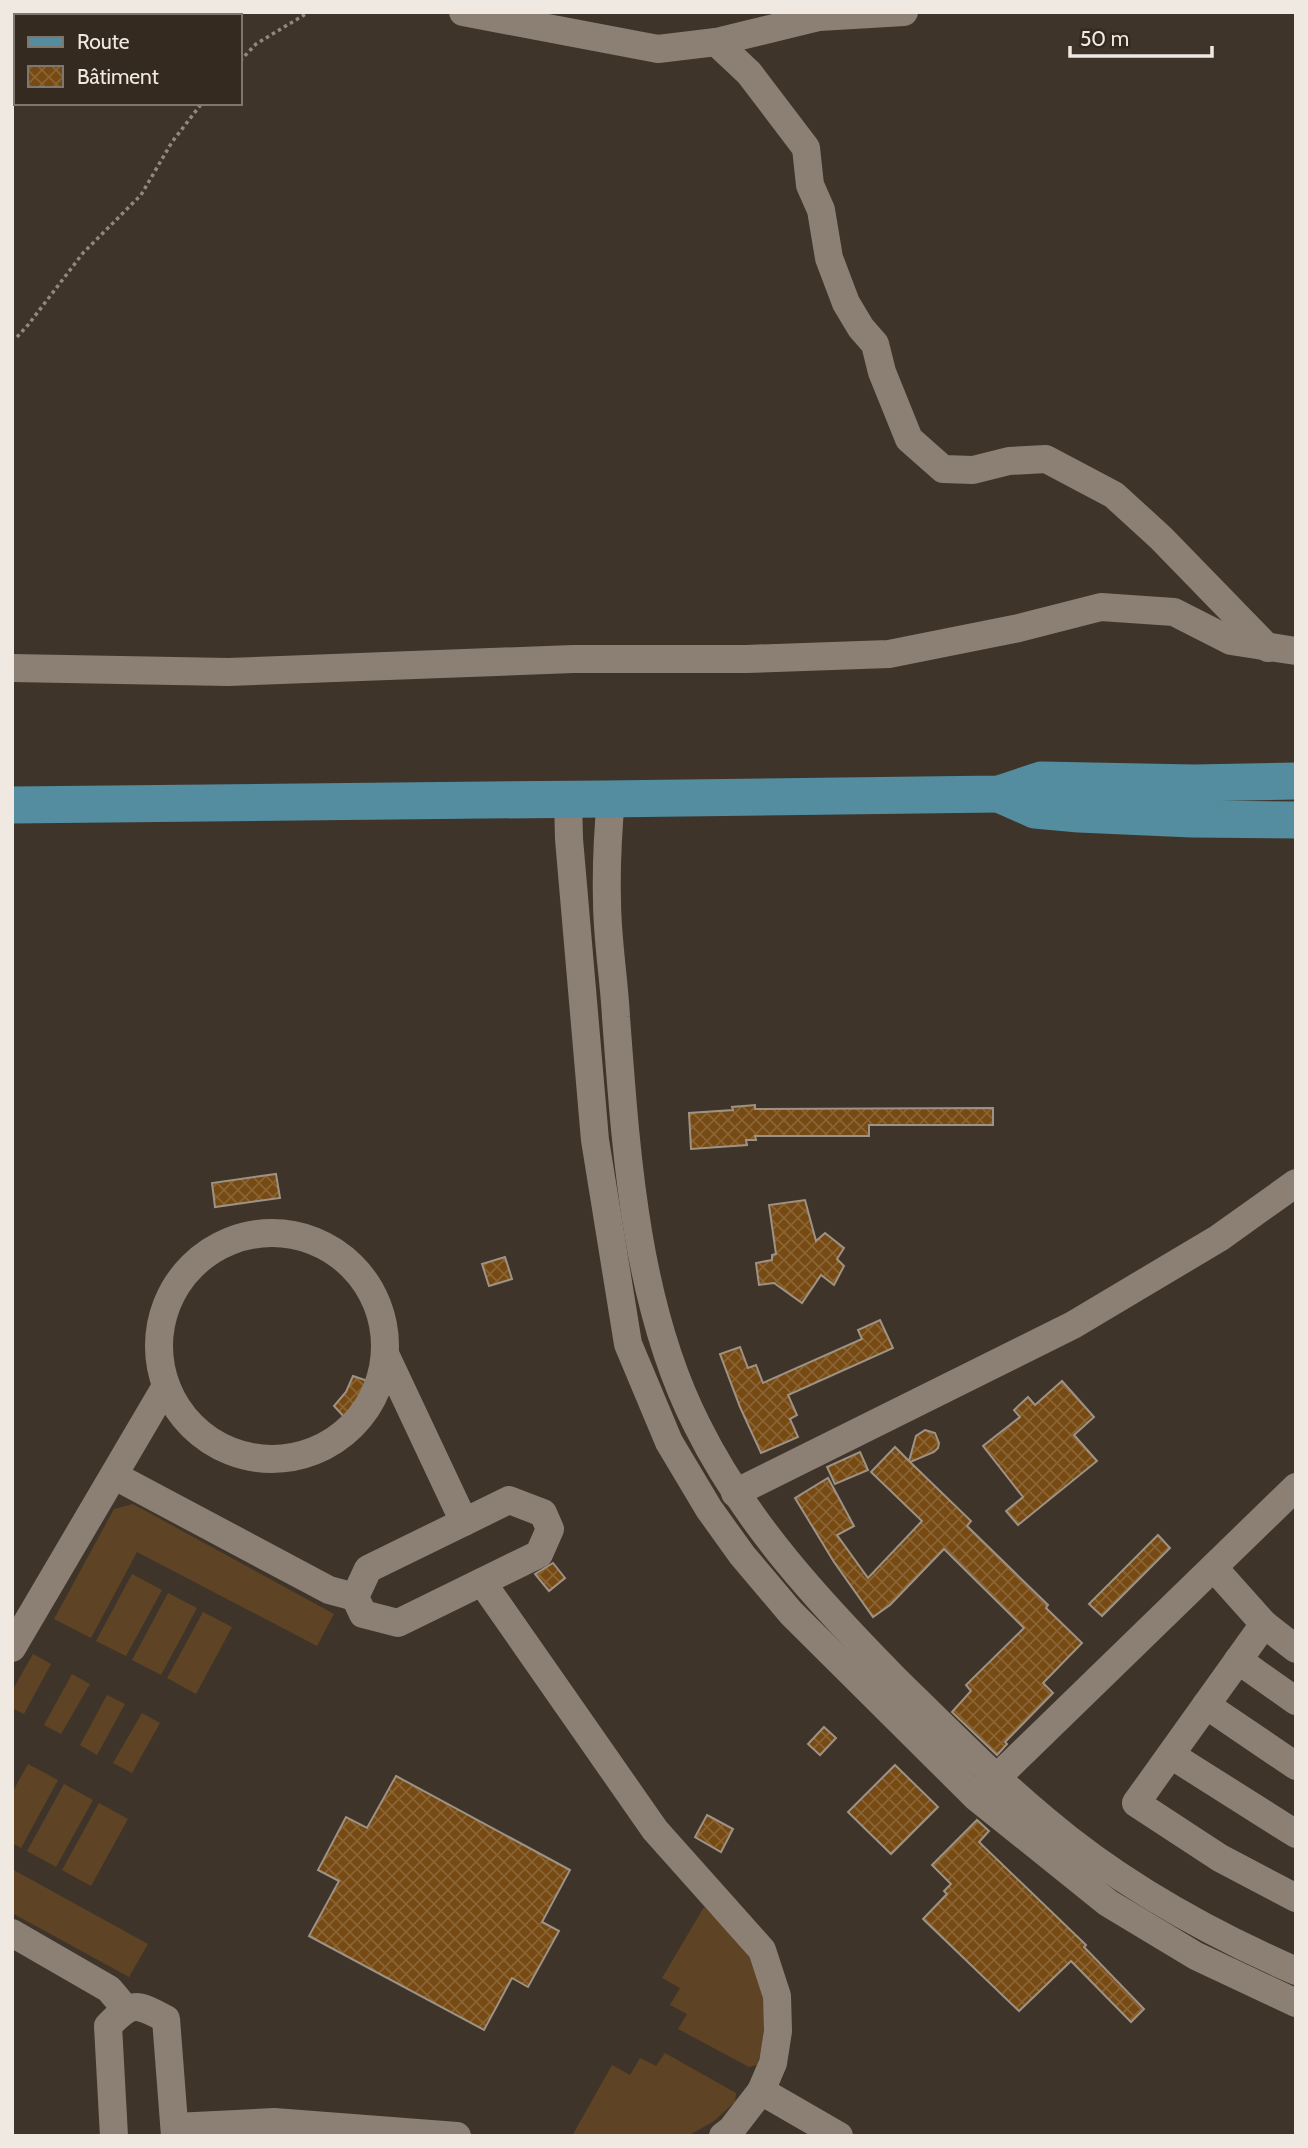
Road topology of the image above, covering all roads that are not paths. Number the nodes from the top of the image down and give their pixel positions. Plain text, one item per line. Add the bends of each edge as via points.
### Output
1 (463, 12) edge
2 (904, 12) edge
3 (750, 22) edge
4 (716, 42) junction
5 (749, 73) junction
6 (1268, 648) junction
7 (1296, 651) edge
8 (12, 668) edge
9 (1296, 781) edge
10 (999, 794) junction
11 (611, 797) junction
12 (568, 798) junction
13 (12, 805) edge
14 (1296, 820) edge
15 (1296, 1183) edge
16 (385, 1354) junction
17 (166, 1386) junction
18 (115, 1476) junction
19 (1296, 1488) edge
20 (735, 1493) junction
21 (464, 1522) junction
22 (1214, 1568) junction
23 (482, 1582) junction
24 (355, 1597) junction
25 (1264, 1624) junction
26 (14, 1642) edge
27 (1296, 1649) edge
28 (1238, 1660) junction
29 (1296, 1701) edge
30 (1206, 1706) junction
31 (1171, 1755) junction
32 (1296, 1766) edge
33 (986, 1787) junction
34 (1296, 1834) edge
35 (1296, 1898) edge
36 (12, 1933) edge
37 (1296, 1971) edge
38 (1296, 2003) edge
39 (125, 2008) junction
40 (761, 2091) junction
41 (175, 2132) edge
42 (114, 2136) edge
43 (457, 2136) edge
44 (723, 2136) edge
45 (839, 2136) edge

1 - 4 street via 657,49
2 - 3 street
3 - 4 street
3 - 5 street
4 - 5 street
5 - 6 street via 806,148 810,185 821,209 829,258 846,303 875,344 909,439 943,469 974,470 1009,461 1046,459 1114,495
6 - 7 street
6 - 8 street via 1231,641 1174,612 1101,607 889,654 573,659 228,672
9 - 10 main road via 1041,780
10 - 11 main road
10 - 14 main road via 1035,810 1079,814
11 - 12 main road
11 - 20 street via 607,902 624,1135 640,1249 670,1359 696,1423
12 - 13 main road
12 - 33 street via 595,1140 628,1345 669,1443 709,1509 790,1613
15 - 20 street via 1219,1238 1073,1325
16 - 17 street via 381,1378 358,1420 318,1449 297,1456 269,1459 222,1448 186,1421
16 - 17 street via 378,1305 367,1283 346,1260 309,1238 266,1233 243,1237 206,1254 172,1294 159,1335
16 - 21 street
17 - 18 street
18 - 24 street via 329,1590
18 - 26 street
19 - 22 street
20 - 33 street via 767,1536
21 - 23 street via 509,1500 543,1513 550,1529 539,1554
21 - 24 street via 368,1569
22 - 25 street
22 - 33 street
23 - 24 street via 398,1623 363,1614
23 - 40 street via 656,1830 762,1950 778,1996 778,2031 773,2063
25 - 27 street
25 - 28 street
28 - 29 street
28 - 30 street
30 - 31 street
30 - 32 street
31 - 34 street
31 - 35 street via 1136,1803 1220,1857
33 - 37 street via 1234,1944
33 - 38 street via 1108,1903 1196,1956
36 - 39 street via 109,1989
39 - 41 street via 142,2007 166,2019
39 - 42 street via 108,2026
40 - 44 street
40 - 45 street
41 - 43 street via 274,2122

